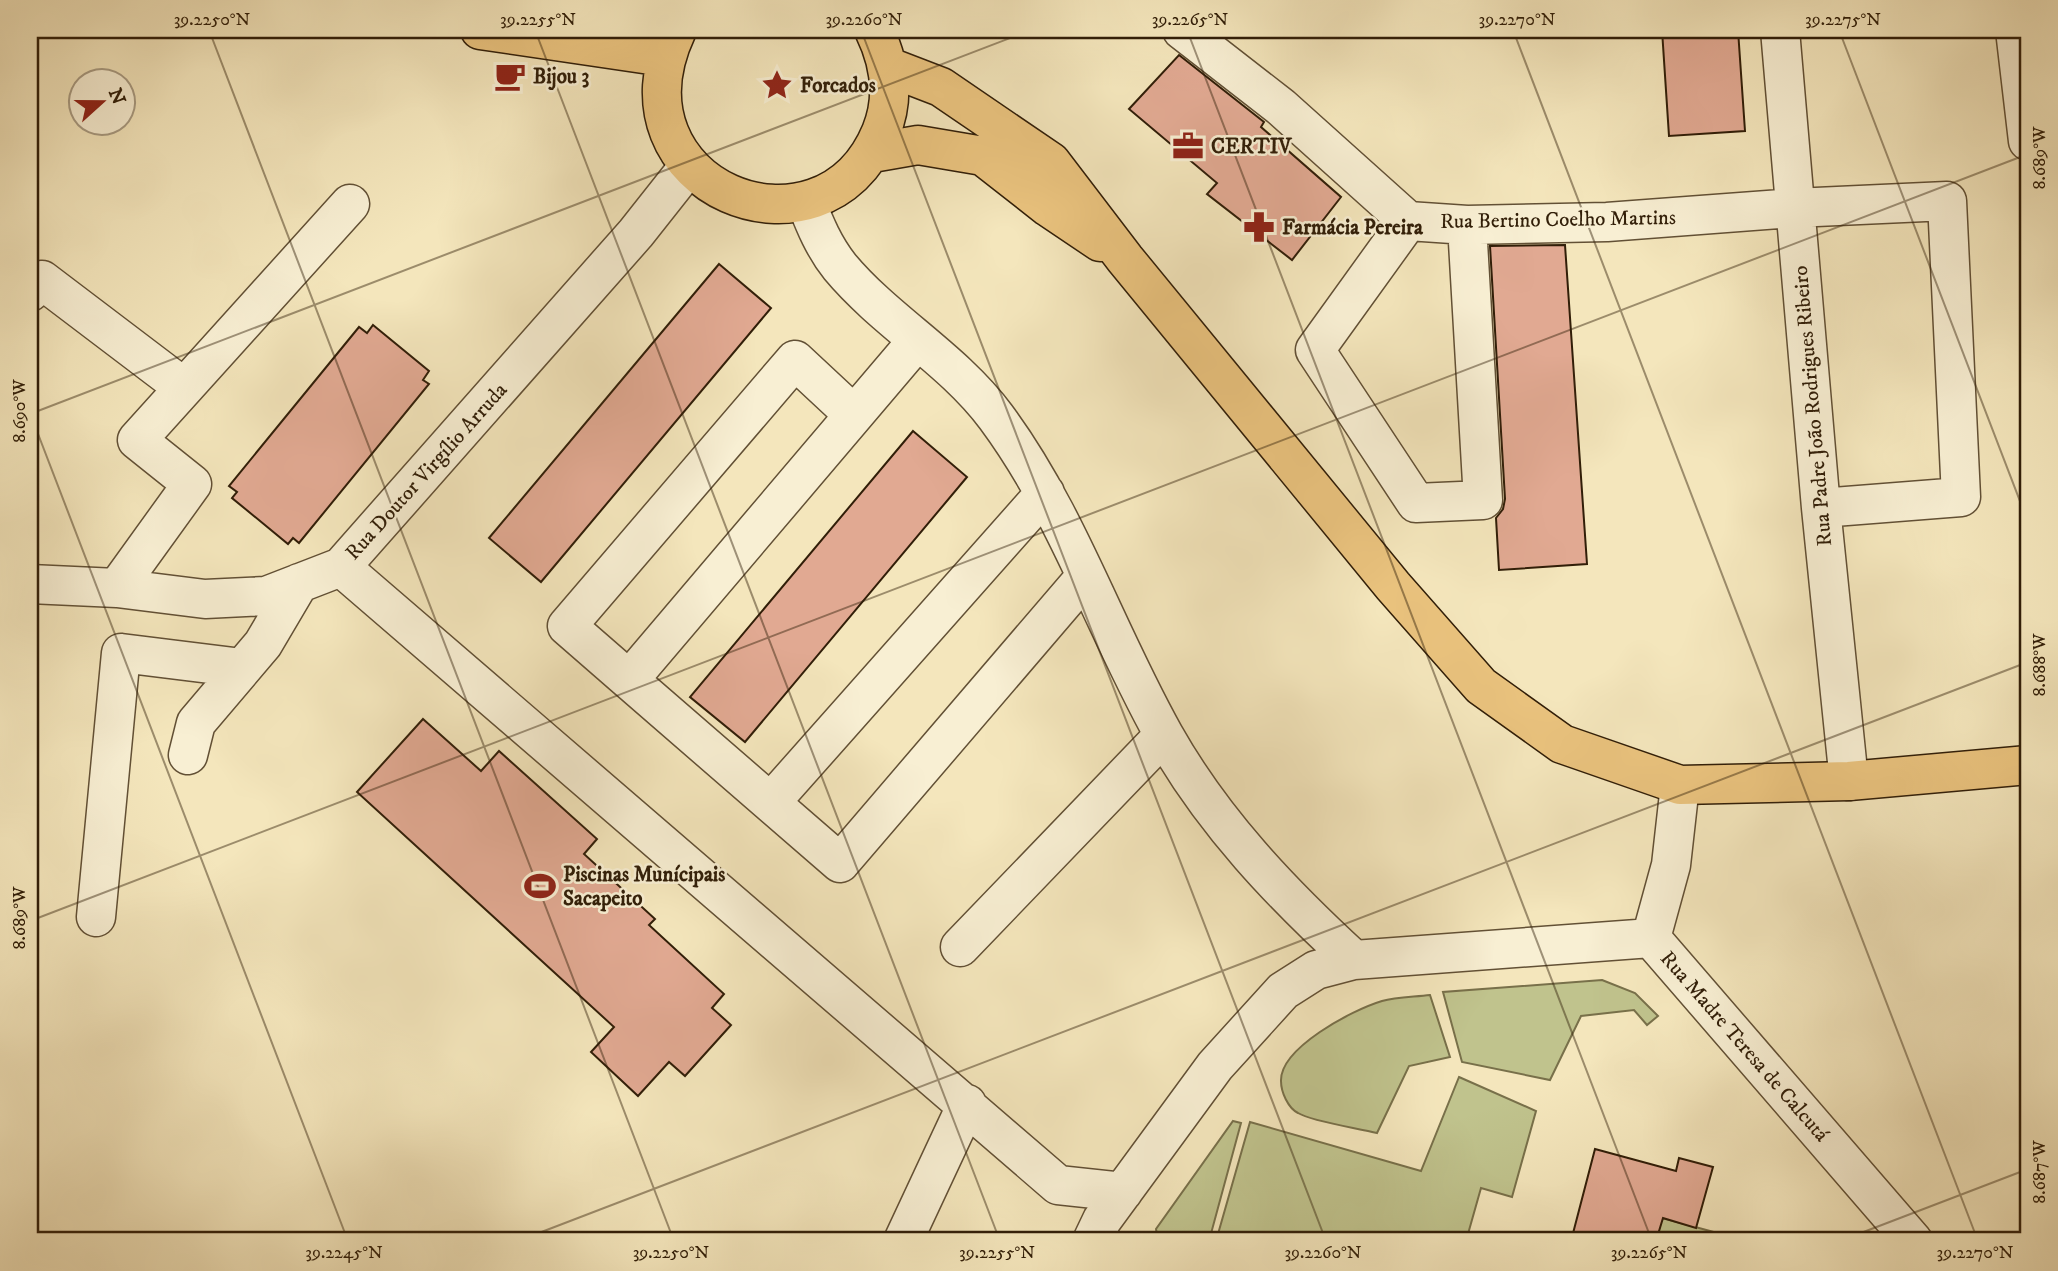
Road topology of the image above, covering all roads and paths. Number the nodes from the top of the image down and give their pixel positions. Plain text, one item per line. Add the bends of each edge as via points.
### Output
1 (480, 30) edge
2 (874, 30) edge
3 (1182, 30) edge
4 (1780, 30) edge
5 (2015, 30) edge
6 (671, 44) edge
7 (889, 67) junction
8 (2028, 141) edge
9 (872, 153) junction
10 (689, 166) junction
11 (806, 202) junction
12 (350, 204) dead end
13 (1794, 208) junction
14 (1408, 221) junction
15 (1468, 225) junction
16 (1125, 258) junction
17 (30, 292) edge
18 (917, 341) junction
19 (183, 387) junction
20 (854, 415) junction
21 (1045, 493) junction
22 (1821, 508) junction
23 (341, 567) junction
24 (1086, 576) junction
25 (299, 583) junction
26 (30, 584) edge
27 (117, 589) junction
28 (242, 668) junction
29 (629, 680) junction
30 (1164, 735) junction
31 (188, 755) dead end
32 (2028, 765) edge
33 (1849, 781) junction
34 (1680, 785) junction
35 (771, 802) junction
36 (96, 917) dead end
37 (1651, 938) junction
38 (960, 947) dead end
39 (1354, 960) junction
40 (967, 1104) junction
41 (1123, 1192) junction
42 (903, 1241) edge
43 (1092, 1241) edge
44 (1913, 1241) edge

1 - 6 main road
2 - 7 main road
3 - 14 street via 1281,107
4 - 13 street, Rua Padre João Rodrigues Ribeiro
5 - 8 street
6 - 10 main road via 660,96 669,133
7 - 9 main road via 889,112
7 - 16 main road via 940,87 1051,162
9 - 11 main road via 843,184
9 - 16 main road via 918,145 983,156 1048,207
10 - 11 main road via 723,192 763,205
10 - 23 street, Rua Doutor Virgílio Arruda via 627,243
11 - 18 street via 820,236 841,267
12 - 19 street
13 - 15 street, Rua Bertino Coelho Martins via 1607,222
13 - 22 street, Rua Padre João Rodrigues Ribeiro
13 - 22 street, Rua Bertino Coelho Martins via 1947,201 1961,497
14 - 15 street, Rua Bertino Coelho Martins
14 - 15 street via 1315,350 1416,503 1483,500
16 - 34 main road via 1393,586 1481,686 1562,744
17 - 19 street via 42,280
18 - 20 street
18 - 21 street via 994,414
19 - 27 street via 137,440 192,484
20 - 29 street
20 - 29 street via 795,360 575,615 567,626
21 - 24 street
21 - 35 street
22 - 33 street, Rua Padre João Rodrigues Ribeiro
23 - 25 street, Rua Doutor Virgílio Arruda
23 - 40 street
24 - 30 street
24 - 35 street via 840,863
25 - 27 street, Rua Doutor Virgílio Arruda via 266,596 205,599
25 - 28 street via 263,644
26 - 27 street, Rua Doutor Virgílio Arruda
28 - 31 street via 196,723
28 - 36 street via 121,653
29 - 35 street
30 - 38 street
30 - 39 street via 1258,866
32 - 33 main road
33 - 34 main road
34 - 37 street, Rua Madre Teresa de Calcutá via 1671,865
37 - 39 street
37 - 44 street, Rua Madre Teresa de Calcutá
39 - 41 street via 1316,970 1283,991 1215,1066
40 - 41 street via 1058,1185
40 - 42 street
41 - 43 street

